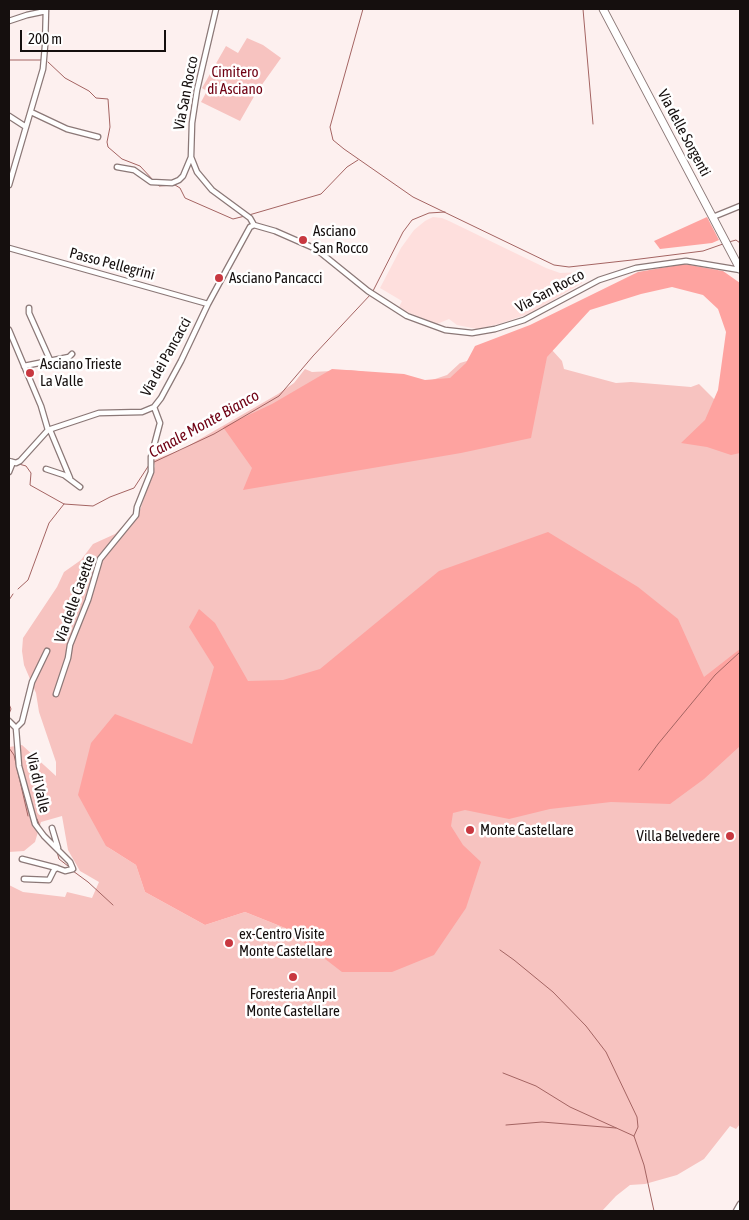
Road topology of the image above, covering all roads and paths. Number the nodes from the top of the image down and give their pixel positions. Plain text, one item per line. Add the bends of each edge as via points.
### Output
1 (216, 9) edge
2 (603, 9) edge
3 (46, 10) edge
4 (9, 21) edge
5 (31, 112) junction
6 (9, 116) edge
7 (26, 127) junction
8 (98, 137) dead end
9 (191, 157) junction
10 (117, 167) dead end
11 (9, 185) edge
12 (740, 206) edge
13 (712, 217) junction
14 (254, 225) junction
15 (9, 248) edge
16 (740, 270) edge
17 (208, 304) junction
18 (29, 308) dead end
19 (9, 330) edge
20 (72, 354) dead end
21 (50, 360) junction
22 (24, 366) junction
23 (154, 407) junction
24 (49, 430) junction
25 (11, 463) edge
26 (46, 469) dead end
27 (9, 472) edge
28 (70, 478) junction
29 (80, 486) dead end
30 (47, 651) dead end
31 (56, 694) dead end
32 (9, 721) edge
33 (16, 728) junction
34 (52, 828) dead end
35 (59, 850) junction
36 (22, 859) dead end
37 (57, 868) junction
38 (24, 879) dead end
39 (740, 1204) edge
40 (736, 1211) edge

1 - 9 street, Via San Rocco via 193,112
2 - 13 main road, Via delle Sorgenti
3 - 4 street
3 - 5 street via 43,69
5 - 7 street
5 - 8 street via 67,129
6 - 7 street
7 - 11 street
9 - 10 street via 180,179 172,183 151,182 134,170
9 - 14 street, Via San Rocco via 208,186 250,218
12 - 13 street
13 - 16 main road, Via delle Sorgenti
14 - 16 street, Via San Rocco via 316,249 368,292 407,316 450,332 472,333 524,320 599,280 636,268 686,261
14 - 17 street, Via dei Pancacci
15 - 17 street, Passo Pellegrini
17 - 23 street, Via dei Pancacci via 181,361
18 - 21 street
19 - 22 street
20 - 21 street
21 - 22 street
22 - 24 street
23 - 24 street, Via dei Pancacci via 142,412 99,413
23 - 31 street, Via delle Casette via 160,422 152,466 136,514 100,559
24 - 25 street via 21,460
24 - 28 street
25 - 27 street
26 - 28 street
28 - 29 street
30 - 33 street, Via delle Casette via 32,682 22,722
32 - 33 street
33 - 35 street, Via di Valle via 19,766 33,818 44,836
34 - 35 street
35 - 37 street, Via di Valle via 73,869
36 - 37 street
37 - 38 street via 49,880
39 - 40 street

